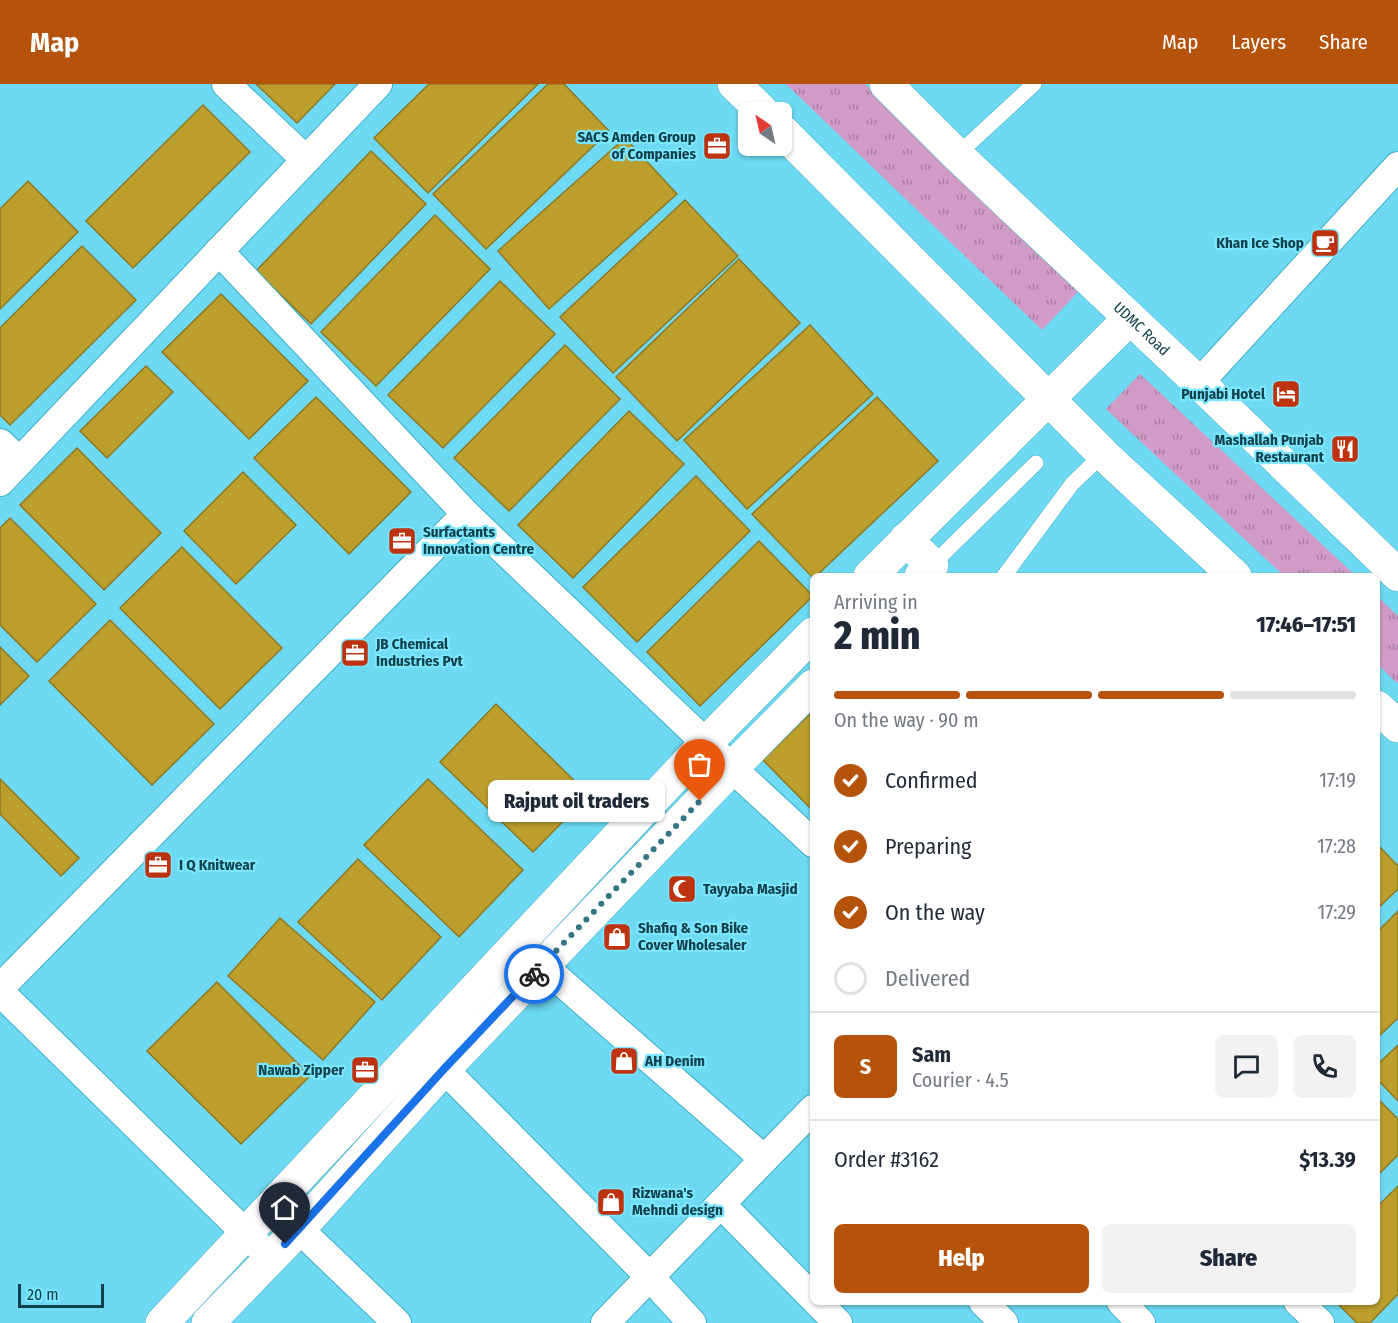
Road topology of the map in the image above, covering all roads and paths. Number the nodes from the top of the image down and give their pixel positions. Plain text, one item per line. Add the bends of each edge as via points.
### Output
1 (226, 84) edge
2 (378, 84) edge
3 (734, 84) edge
4 (886, 84) edge
5 (1034, 84) edge
6 (753, 102) edge
7 (792, 141) edge
8 (957, 155) junction
9 (306, 160) junction
10 (1398, 165) edge
11 (219, 251) junction
12 (1131, 318) junction
13 (1199, 383) junction
14 (1048, 399) junction
15 (10, 452) edge
16 (1103, 454) junction
17 (1036, 463) dead end
18 (0, 482) edge
19 (466, 514) junction
20 (906, 539) junction
21 (927, 571) edge
22 (873, 573) edge
23 (1006, 573) edge
24 (1232, 573) edge
25 (1398, 575) edge
26 (810, 637) edge
27 (810, 689) edge
28 (1380, 710) edge
29 (1398, 726) edge
30 (706, 743) junction
31 (732, 768) junction
32 (810, 840) edge
33 (542, 965) junction
34 (0, 990) edge
35 (444, 1069) junction
36 (810, 1118) edge
37 (764, 1159) junction
38 (721, 1204) junction
39 (299, 1229) junction
40 (247, 1234) junction
41 (271, 1258) junction
42 (650, 1277) junction
43 (810, 1295) edge
44 (820, 1305) edge
45 (986, 1305) edge
46 (1124, 1305) edge
47 (1301, 1305) edge
48 (162, 1323) edge
49 (208, 1323) edge
50 (397, 1323) edge
51 (605, 1323) edge
52 (692, 1323) edge
53 (838, 1323) edge
54 (1004, 1323) edge
55 (1141, 1323) edge
56 (1320, 1323) edge

1 - 9 street
2 - 9 street
3 - 6 street
4 - 8 street, UDMC Road
5 - 8 lane
7 - 14 street
8 - 12 street, UDMC Road
9 - 11 street
10 - 13 street
11 - 15 street
11 - 19 street
12 - 13 street, UDMC Road
12 - 14 street
13 - 25 street, UDMC Road
14 - 16 street
14 - 20 street
15 - 18 street
16 - 23 lane via 1072,484
16 - 24 street
17 - 21 lane
19 - 30 street
19 - 34 street
20 - 21 street
20 - 22 street
26 - 30 street
27 - 31 street
28 - 29 street
30 - 31 street
30 - 40 street
31 - 32 street
31 - 33 street
33 - 35 street
33 - 37 street
34 - 40 street
35 - 39 street
35 - 42 street
36 - 37 street
37 - 38 street
38 - 42 street
38 - 43 street
39 - 41 street
39 - 50 street
40 - 41 street
40 - 48 street
41 - 49 street
42 - 51 street
42 - 52 street
44 - 53 street
45 - 54 street
46 - 55 street
47 - 56 street

